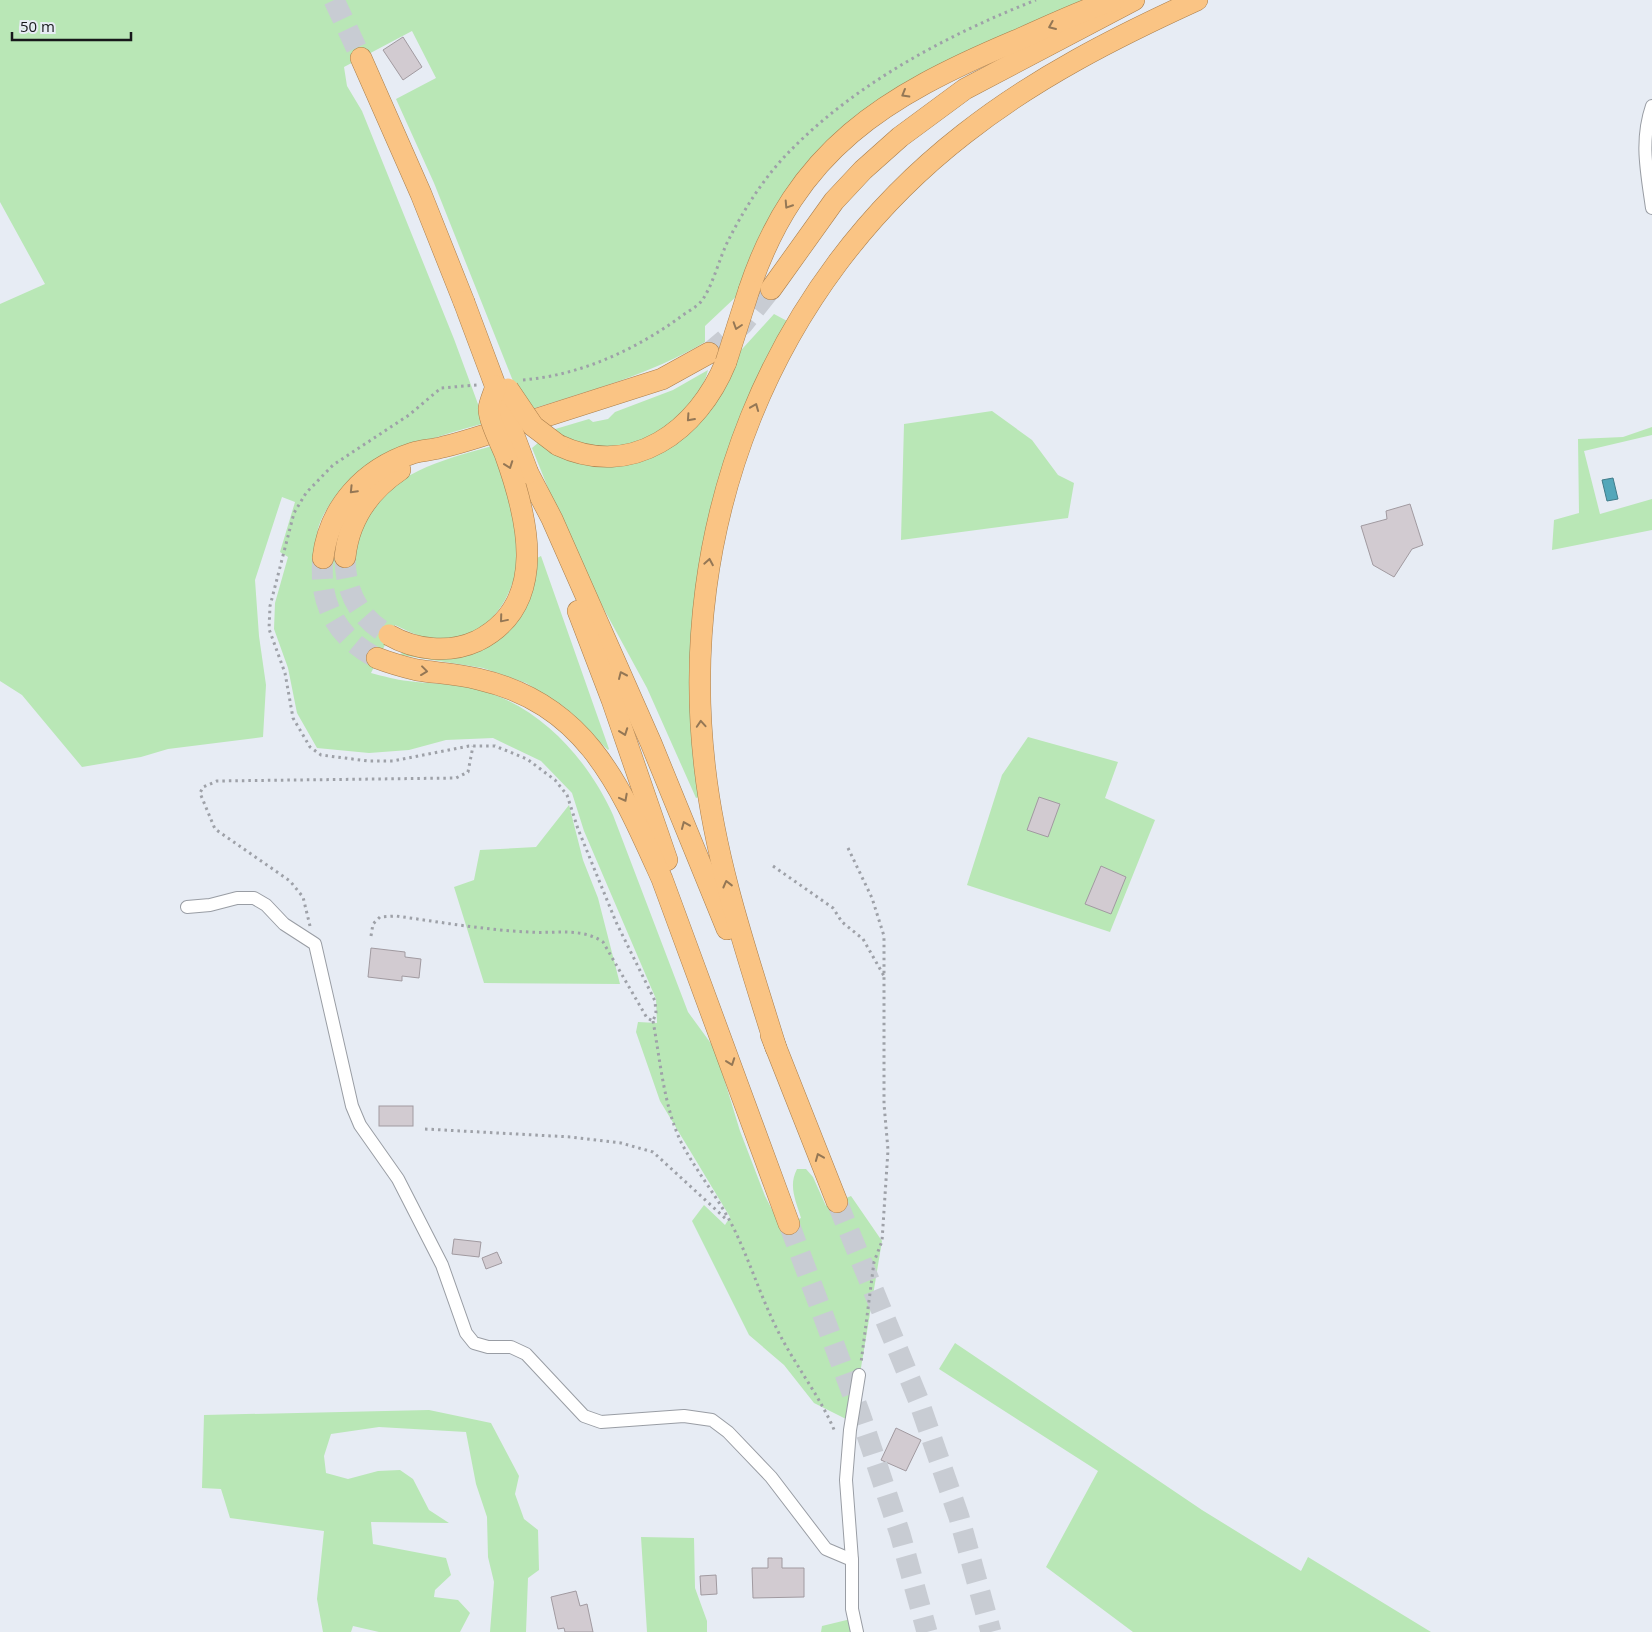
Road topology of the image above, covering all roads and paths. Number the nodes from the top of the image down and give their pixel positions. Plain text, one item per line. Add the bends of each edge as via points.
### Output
1 (1113, 0) edge
2 (1134, 0) edge
3 (1176, 0) edge
4 (1197, 0) edge
5 (361, 58) tunnel mouth
6 (1652, 106) edge
7 (921, 122) junction
8 (1652, 208) edge
9 (771, 289) tunnel mouth
10 (464, 302) junction
11 (717, 358) junction
12 (496, 386) junction
13 (537, 419) dead end
14 (491, 433) dead end
15 (442, 448) junction
16 (528, 473) junction
17 (346, 557) tunnel mouth
18 (323, 558) tunnel mouth
19 (389, 635) tunnel mouth
20 (377, 658) tunnel mouth
21 (474, 746) dead end
22 (570, 801) dead end
23 (848, 848) dead end
24 (773, 866) dead end
25 (187, 907) dead end
26 (371, 936) dead end
27 (315, 944) junction
28 (884, 976) junction
29 (714, 1016) junction
30 (653, 1020) junction
31 (776, 1048) junction
32 (425, 1129) dead end
33 (837, 1202) tunnel mouth
34 (730, 1222) junction
35 (789, 1224) tunnel mouth
36 (859, 1375) joint
37 (847, 1462) junction
38 (852, 1560) junction
39 (857, 1632) edge

1 -> 11 highway, bridge via 935,78 863,122 820,162 787,206 768,238 749,290
2 - 7 highway via 965,89
3 - 7 highway via 1020,70
31 -> 4 highway via 718,846 705,770 699,688 701,628 714,534 730,476 756,404 786,344 825,281 869,224 923,168 992,113 1042,80 1103,45
5 - 10 highway
6 - 8 street via 1645,125 1644,147
7 - 9 highway via 881,153 847,186
11 -> 10 highway, bridge via 710,392 696,412 669,437 627,456 608,458 578,454 558,445 532,426 513,400 481,317
10 - 12 highway, bridge
11 - 13 highway
12 - 16 highway, bridge
12 -> 19 highway, bridge via 489,409 520,495 527,539 526,571 517,598 494,629 463,646 450,649 422,647
14 - 15 highway
15 - 17 highway via 392,476 369,498 353,524
15 -> 18 highway via 414,453 373,473 359,484 343,502 330,525
16 -> 29 highway via 638,774
31 -> 16 highway via 651,743 552,519
20 -> 29 highway via 418,670 477,678 512,689 552,710 582,736 610,772 638,825
21 - 27 path via 468,772 456,778 217,781 203,787 200,793 215,829 290,881 303,897
22 - 30 path via 616,922 655,1000
23 - 28 path via 872,898 884,936
24 - 28 path via 833,908 842,922 863,939
25 - 27 street via 254,898 266,905 284,924
26 - 30 path via 373,924 380,917 396,916 530,932 592,934 604,942 648,1018
27 - 38 street via 348,1091 360,1125 398,1179 442,1265 466,1333 474,1343 488,1347 512,1347 526,1354 584,1416 601,1422 684,1416 712,1420 728,1432 771,1478 826,1549
28 - 36 path via 884,1104 888,1150 882,1241 874,1262
29 -> 35 highway
30 - 34 path via 666,1096 681,1141
33 -> 31 highway
32 - 34 path via 571,1137 653,1152
34 - 37 path via 766,1307 809,1387 828,1415
36 - 37 street
37 - 38 street
38 - 39 street via 852,1609

